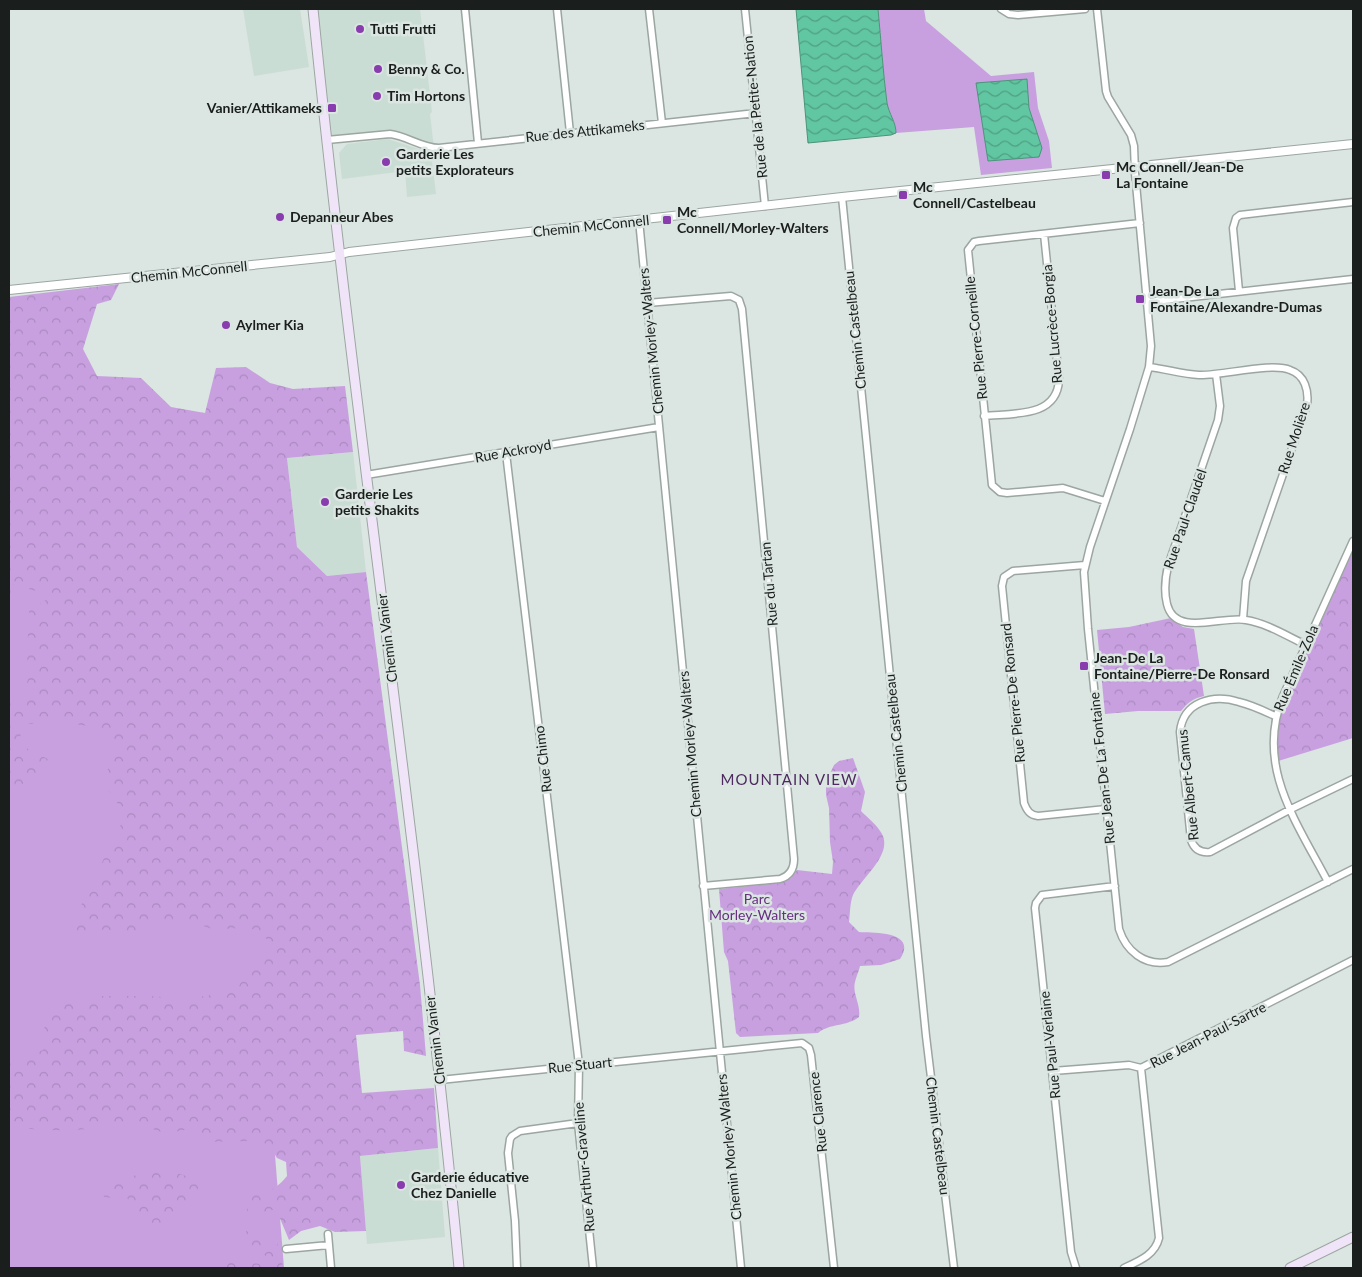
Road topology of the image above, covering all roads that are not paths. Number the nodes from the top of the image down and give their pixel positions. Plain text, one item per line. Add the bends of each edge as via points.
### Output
1 (313, 9) edge
2 (465, 9) edge
3 (557, 9) edge
4 (650, 9) edge
5 (745, 9) edge
6 (1001, 9) edge
7 (1085, 9) edge
8 (1096, 9) edge
9 (756, 113) junction
10 (662, 123) junction
11 (570, 133) junction
12 (327, 140) junction
13 (478, 143) junction
14 (1353, 144) edge
15 (1134, 167) junction
16 (842, 197) junction
17 (1353, 202) edge
18 (765, 206) junction
19 (639, 220) junction
20 (1140, 223) junction
21 (1044, 234) junction
22 (339, 254) junction
23 (1353, 279) edge
24 (9, 290) edge
25 (1239, 291) junction
26 (1148, 302) junction
27 (647, 303) junction
28 (1149, 367) junction
29 (1216, 374) junction
30 (984, 416) junction
31 (659, 427) junction
32 (506, 453) junction
33 (366, 475) junction
34 (1105, 501) junction
35 (1353, 541) edge
36 (1085, 565) junction
37 (1243, 619) junction
38 (1306, 645) junction
39 (1275, 716) junction
40 (1353, 779) edge
41 (1106, 809) junction
42 (1291, 809) junction
43 (1353, 869) edge
44 (1328, 882) junction
45 (703, 886) junction
46 (1115, 886) junction
47 (1353, 960) edge
48 (720, 1050) junction
49 (579, 1065) junction
50 (1141, 1068) junction
51 (1053, 1071) junction
52 (440, 1080) junction
53 (578, 1123) junction
54 (328, 1234) dead end
55 (1353, 1237) edge
56 (328, 1245) junction
57 (286, 1249) dead end
58 (330, 1268) edge
59 (459, 1268) edge
60 (517, 1268) edge
61 (593, 1268) edge
62 (741, 1268) edge
63 (834, 1268) edge
64 (954, 1268) edge
65 (1076, 1268) edge
66 (1124, 1268) edge
67 (1290, 1268) edge

1 - 12 main road, Chemin Vanier
2 - 13 street
3 - 11 street
4 - 10 street
5 - 9 street, Rue de la Petite-Nation
6 - 7 street via 1018,15
8 - 15 street, Rue Jean-De La Fontaine via 1106,90 1131,135
9 - 10 street, Rue des Attikameks
9 - 18 street, Rue de la Petite-Nation
10 - 11 street, Rue des Attikameks
11 - 13 street, Rue des Attikameks
12 - 13 street, Rue des Attikameks via 390,134 430,147
12 - 22 main road, Chemin Vanier
14 - 15 street, Chemin McConnell
15 - 16 street, Chemin McConnell
15 - 20 street, Rue Jean-De La Fontaine
16 - 18 street, Chemin McConnell
16 - 64 street, Chemin Castelbeau via 926,1036
17 - 25 street via 1236,218 1233,228
18 - 19 street, Chemin McConnell
19 - 22 street, Chemin McConnell
19 - 27 street, Chemin Morley-Walters
20 - 21 street, Rue Pierre-Corneille
20 - 26 street, Rue Jean-De La Fontaine
21 - 30 street, Rue Lucrèce-Borgia via 1059,380 1057,394 1053,401 1040,409
21 - 30 street, Rue Pierre-Corneille via 974,242 968,250
22 - 24 street, Chemin McConnell
22 - 33 main road, Chemin Vanier
23 - 25 street
25 - 26 street
26 - 28 street, Rue Jean-De La Fontaine
27 - 31 street, Chemin Morley-Walters
27 - 45 street, Rue du Tartan via 731,296 741,304 743,319 794,864 789,874 780,879
28 - 29 street, Rue Molière via 1200,375
28 - 34 street, Rue Jean-De La Fontaine
29 - 37 street, Rue Paul-Claudel via 1220,406 1218,420 1168,566 1165,592 1171,614 1186,623
29 - 37 street, Rue Molière via 1284,368 1301,378 1308,393 1307,405 1246,581
30 - 34 street, Rue Pierre-Corneille via 991,480 1000,492 1063,488
31 - 32 street, Rue Ackroyd
31 - 45 street, Chemin Morley-Walters
32 - 33 street, Rue Ackroyd
32 - 49 street, Rue Chimo
33 - 52 main road, Chemin Vanier
34 - 36 street, Rue Jean-De La Fontaine
35 - 38 street, Rue Émile-Zola
36 - 41 street, Rue Jean-De La Fontaine via 1084,592
36 - 41 street, Rue Pierre-De Ronsard via 1013,571 1004,577 1002,586 1026,809 1038,816
37 - 38 street, Rue Paul-Claudel
38 - 39 street, Rue Émile-Zola
39 - 42 street, Rue Émile-Zola via 1273,748 1276,769
39 - 42 street, Rue Albert-Camus via 1232,700 1198,703 1187,711 1180,732 1191,840 1199,851 1210,852
40 - 42 street, Rue Albert-Camus
41 - 46 street, Rue Jean-De La Fontaine
42 - 44 street, Rue Émile-Zola
43 - 44 street, Rue Jean-De La Fontaine
44 - 46 street, Rue Jean-De La Fontaine via 1175,960 1163,963 1142,958 1125,944 1119,928
45 - 48 street, Chemin Morley-Walters
46 - 51 street, Rue Paul-Verlaine via 1042,895 1036,903
47 - 50 street, Rue Jean-Paul-Sartre
48 - 49 street, Rue Stuart
48 - 62 street, Chemin Morley-Walters
48 - 63 street, Rue Clarence via 799,1042 809,1048
49 - 52 street, Rue Stuart
49 - 53 street, Rue Arthur-Graveline
50 - 51 street, Rue Jean-Paul-Sartre via 1129,1065
50 - 66 street via 1159,1238 1146,1258
51 - 65 street, Rue Paul-Verlaine via 1071,1252
52 - 59 main road, Chemin Vanier
53 - 60 street via 520,1131 510,1139 508,1153
53 - 61 street, Rue Arthur-Graveline
54 - 56 street
55 - 67 main road
56 - 57 street
56 - 58 street

